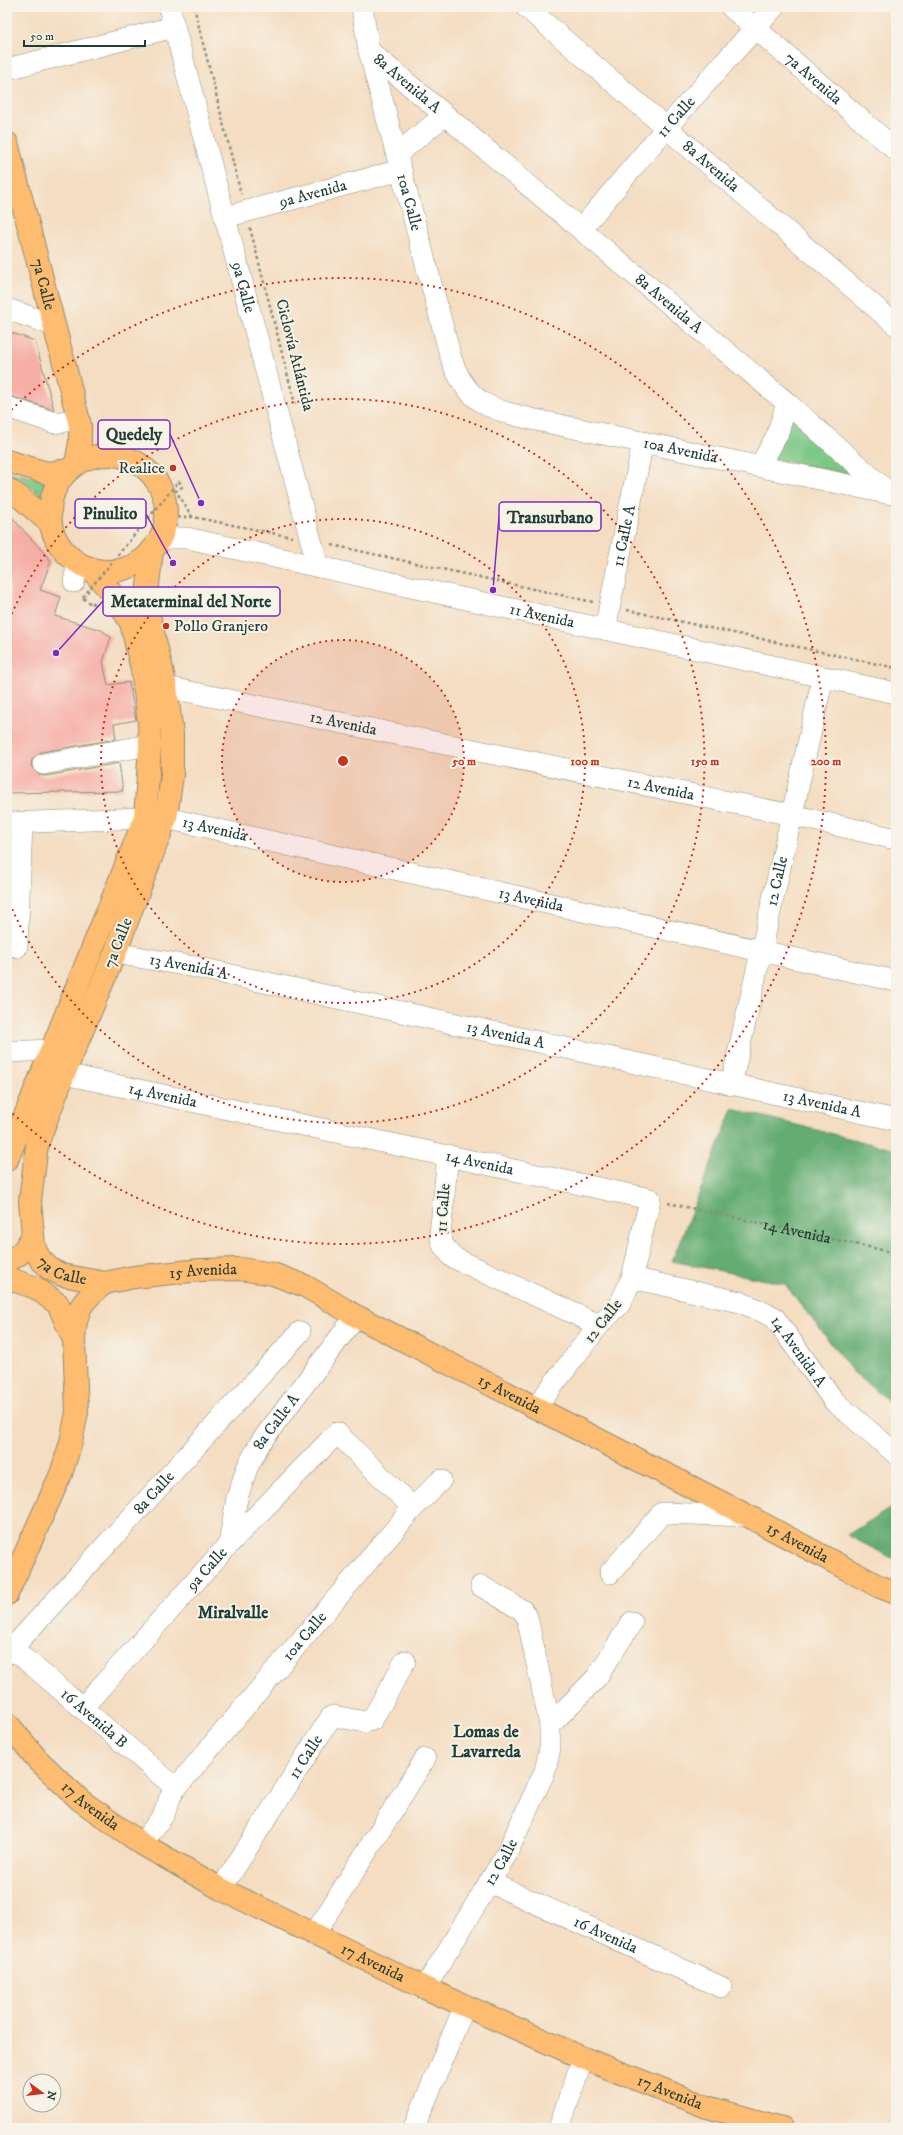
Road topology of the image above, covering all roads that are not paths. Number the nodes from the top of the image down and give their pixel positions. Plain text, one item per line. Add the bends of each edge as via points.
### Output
1 (169, 7) edge
2 (362, 7) edge
3 (526, 7) edge
4 (731, 7) edge
5 (774, 7) edge
6 (174, 27) junction
7 (755, 29) junction
8 (369, 51) junction
9 (7, 69) edge
10 (445, 115) junction
11 (666, 128) junction
12 (7, 143) edge
13 (896, 150) edge
14 (399, 162) junction
15 (225, 217) junction
16 (581, 229) junction
17 (7, 310) edge
18 (53, 325) junction
19 (896, 325) edge
20 (471, 393) joint
21 (787, 403) junction
22 (7, 407) edge
23 (79, 422) junction
24 (643, 442) junction
25 (104, 454) junction
26 (7, 461) edge
27 (760, 466) junction
28 (72, 467) junction
29 (7, 489) edge
30 (893, 494) edge
31 (165, 520) junction
32 (51, 524) junction
33 (187, 538) junction
34 (154, 546) junction
35 (318, 567) junction
36 (82, 581) junction
37 (604, 629) junction
38 (823, 677) junction
39 (166, 687) junction
40 (896, 693) edge
41 (150, 746) junction
42 (43, 764) dead end
43 (792, 815) junction
44 (145, 818) junction
45 (166, 818) junction
46 (15, 823) edge
47 (896, 838) edge
48 (17, 947) dead end
49 (761, 952) junction
50 (114, 953) junction
51 (896, 981) edge
52 (51, 1050) junction
53 (7, 1052) edge
54 (64, 1074) junction
55 (731, 1085) junction
56 (896, 1120) edge
57 (448, 1155) junction
58 (7, 1160) edge
59 (650, 1199) joint
60 (33, 1235) junction
61 (7, 1260) edge
62 (7, 1278) edge
63 (632, 1278) junction
64 (104, 1283) junction
65 (356, 1316) junction
66 (599, 1325) junction
67 (300, 1332) dead end
68 (74, 1340) junction
69 (536, 1407) junction
70 (896, 1454) edge
71 (441, 1480) dead end
72 (413, 1508) junction
73 (748, 1516) junction
74 (229, 1544) junction
75 (610, 1573) dead end
76 (481, 1586) dead end
77 (896, 1593) edge
78 (7, 1594) edge
79 (632, 1622) dead end
80 (10, 1651) edge
81 (405, 1661) dead end
82 (82, 1708) junction
83 (7, 1723) edge
84 (550, 1725) junction
85 (425, 1759) dead end
86 (173, 1792) junction
87 (136, 1839) junction
88 (489, 1882) junction
89 (221, 1889) junction
90 (314, 1935) junction
91 (721, 1987) dead end
92 (424, 1988) junction
93 (465, 2005) junction
94 (583, 2058) junction
95 (414, 2128) edge
96 (559, 2128) edge
97 (782, 2128) edge

1 - 6 street, 9a Calle
2 - 8 street, 10a Calle
3 - 11 street, 8a Avenida
4 - 7 street, 7a Avenida
5 - 7 street, 11 Calle
6 - 9 street
6 - 15 street, 9a Calle
7 - 11 street, 11 Calle
7 - 13 street, 7a Avenida
8 - 10 street, 8a Avenida A
8 - 14 street, 10a Calle
10 - 14 street, 8a Avenida A
10 - 16 street, 8a Avenida A
11 - 16 street, 11 Calle
11 - 19 street, 8a Avenida
12 - 18 main road, 7a Calle
14 - 15 street, 9a Avenida
14 - 20 street, 10a Calle via 451,358 459,378
15 - 35 street, 9a Calle via 321,539
16 - 21 street, 8a Avenida A
17 - 18 street
18 - 23 main road, 7a Calle
20 - 24 street, 10a Avenida via 478,400 497,410
21 - 27 street via 777,435
21 - 30 street, 8a Avenida A
22 - 23 street via 55,423
23 - 25 main road, 7a Calle via 89,441
23 - 28 main road, 7a Calle via 80,442
24 - 27 street, 10a Avenida
24 - 37 street, 11 Calle A
25 - 28 main road
25 - 31 main road via 132,460 154,477 165,504
26 - 28 main road via 47,473
27 - 30 street, 10a Avenida
28 - 32 main road via 57,485 51,504
29 - 32 main road
31 - 33 street, 11 Avenida
31 - 34 main road via 163,532
32 - 36 main road, 7a Calle via 57,540
33 - 34 street, 11 Avenida via 169,538
33 - 35 street, 11 Avenida
34 - 36 main road via 139,562
34 - 39 main road, 7a Calle via 148,585 148,611
35 - 37 street, 11 Avenida
36 - 41 main road, 7a Calle via 131,622 142,669
37 - 38 street, 11 Avenida
38 - 40 street, 11 Avenida
38 - 43 street, 12 Calle
39 - 43 street, 12 Avenida
39 - 45 main road, 7a Calle via 172,756
41 - 42 street
41 - 44 main road, 7a Calle
43 - 47 street, 12 Avenida
43 - 49 street, 12 Calle
44 - 46 street
44 - 52 main road, 7a Calle
45 - 49 street, 13 Avenida
45 - 50 main road, 7a Calle
46 - 48 street
49 - 51 street, 13 Avenida
49 - 55 street, 12 Calle
50 - 54 main road, 7a Calle
50 - 55 street, 13 Avenida A via 195,967
52 - 53 street
52 - 58 main road, 7a Calle
54 - 57 street, 14 Avenida
54 - 60 main road, 7a Calle via 37,1144 30,1201
55 - 56 street, 13 Avenida A
57 - 59 street, 14 Avenida
57 - 66 street, 11 Calle via 440,1235 443,1246 452,1257
59 - 63 street, 12 Calle
60 - 61 main road via 24,1250
60 - 64 main road, 7a Calle via 34,1247 40,1259 50,1269 62,1275
62 - 68 main road, 7a Calle via 36,1288 58,1304
63 - 66 street, 12 Calle via 620,1304
63 - 70 street, 14 Avenida A via 740,1302 774,1317 834,1401
64 - 65 main road, 15 Avenida via 201,1270 240,1269 273,1274 305,1286
64 - 68 main road via 87,1297 76,1317
65 - 69 main road, 15 Avenida
65 - 74 street, 8a Calle A via 260,1443 247,1468 237,1498
66 - 69 street, 12 Calle
67 - 80 street, 8a Calle
68 - 78 main road, 7a Calle via 77,1412 72,1442 62,1474
69 - 73 main road, 15 Avenida
71 - 72 street, 10a Calle
72 - 74 street, 9a Calle via 336,1433
72 - 86 street, 10a Calle
73 - 75 street via 662,1513
73 - 77 main road, 15 Avenida via 880,1587
74 - 82 street, 9a Calle
76 - 84 street via 522,1610 527,1617
79 - 84 street via 597,1677
80 - 82 street, 16 Avenida B
81 - 89 street, 11 Calle via 372,1720 365,1722 331,1717
82 - 86 street, 16 Avenida B
83 - 87 main road, 17 Avenida via 38,1760 80,1800
84 - 88 street, 12 Calle via 550,1748 545,1771 506,1855
85 - 90 street
86 - 87 street, 10a Calle via 154,1803
87 - 89 main road, 17 Avenida
88 - 91 street, 16 Avenida
88 - 92 street, 12 Calle
89 - 90 main road, 17 Avenida
90 - 92 main road, 17 Avenida
92 - 93 main road, 17 Avenida
93 - 94 main road, 17 Avenida
93 - 95 street
94 - 96 street
94 - 97 main road, 17 Avenida via 707,2107

